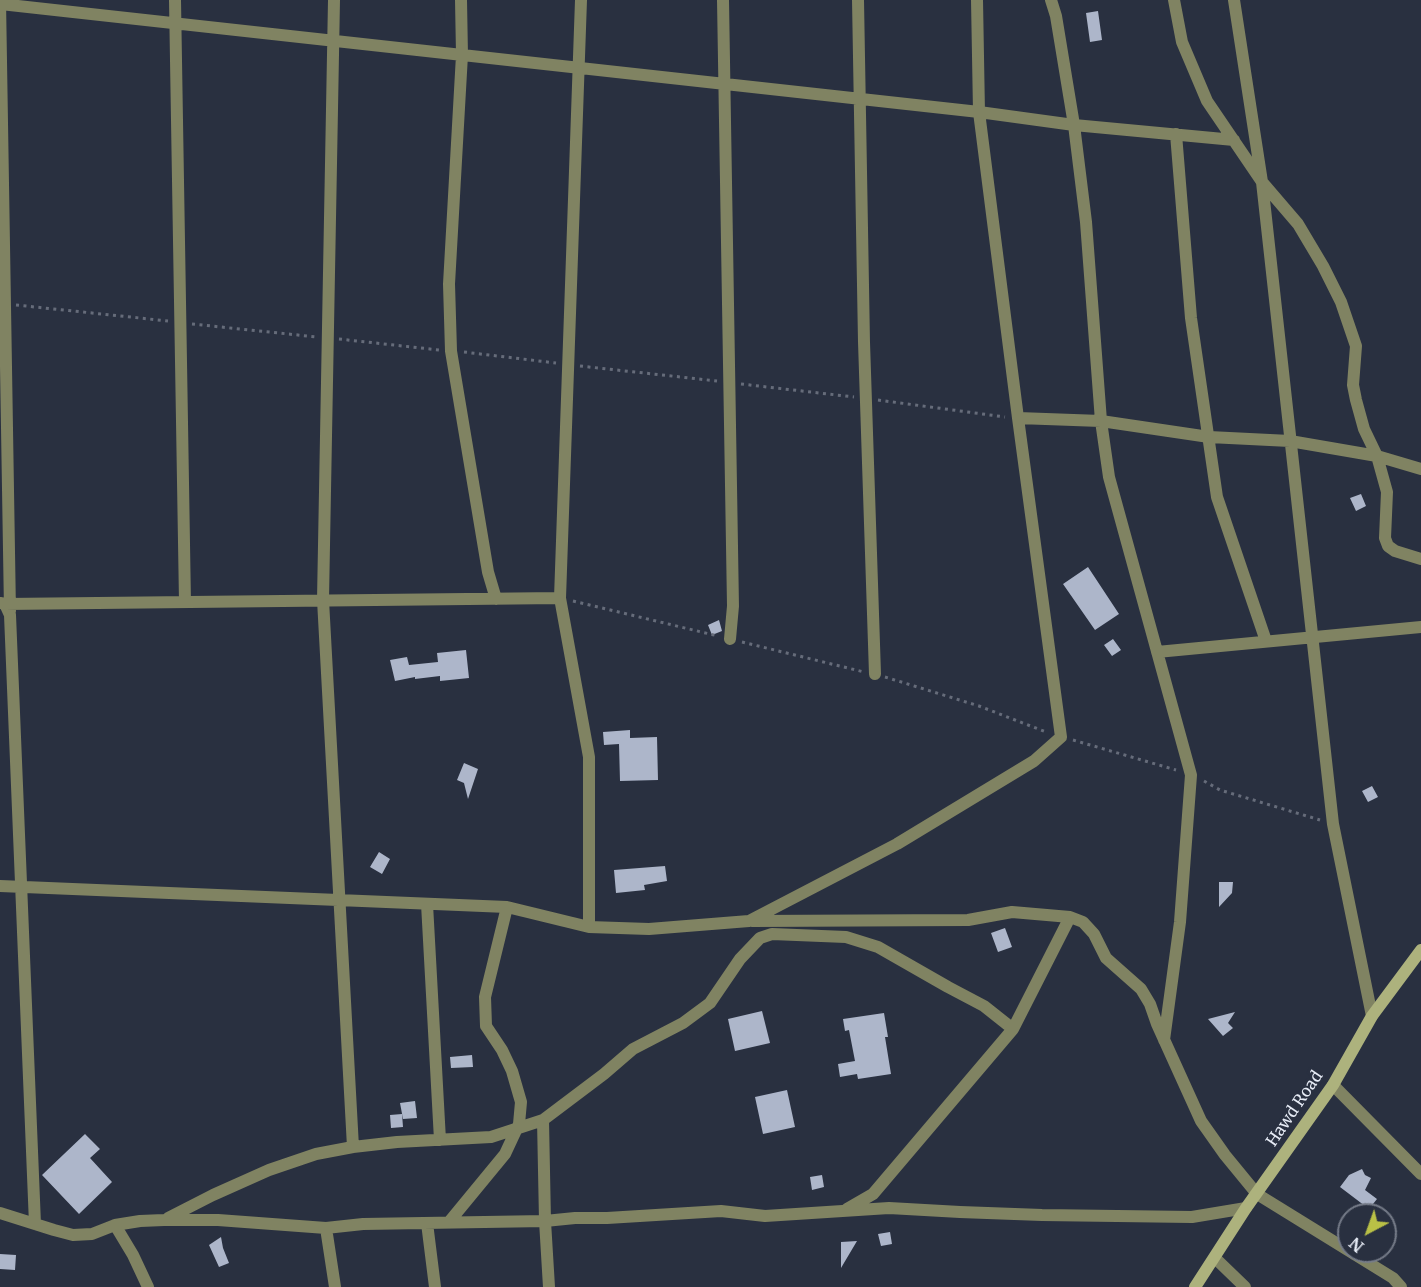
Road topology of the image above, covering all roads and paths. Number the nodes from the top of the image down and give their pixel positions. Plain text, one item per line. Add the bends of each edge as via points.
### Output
1 (175, 0) edge
2 (334, 0) edge
3 (461, 0) edge
4 (581, 0) edge
5 (723, 0) edge
6 (858, 0) edge
7 (977, 0) edge
8 (1051, 0) edge
9 (1174, 0) edge
10 (1234, 0) edge
11 (0, 3) edge
12 (175, 24) junction
13 (333, 41) junction
14 (462, 55) junction
15 (579, 68) junction
16 (725, 84) junction
17 (860, 99) junction
18 (979, 112) junction
19 (1074, 125) junction
20 (1176, 134) junction
21 (1234, 140) junction
22 (1262, 182) junction
23 (3, 304) edge
24 (180, 323) junction
25 (328, 338) junction
26 (451, 351) junction
27 (568, 365) junction
28 (730, 383) junction
29 (865, 398) junction
30 (1018, 418) junction
31 (1101, 421) junction
32 (1209, 437) junction
33 (1290, 441) junction
34 (1377, 456) junction
35 (1421, 469) edge
36 (1421, 559) edge
37 (496, 598) junction
38 (560, 598) junction
39 (323, 600) junction
40 (184, 602) junction
41 (7, 606) edge
42 (1421, 627) edge
43 (1312, 638) junction
44 (730, 639) junction
45 (1266, 641) junction
46 (1157, 652) junction
47 (875, 674) junction
48 (1061, 737) junction
49 (1191, 775) junction
50 (1333, 824) junction
51 (0, 886) edge
52 (22, 886) junction
53 (339, 900) junction
54 (427, 904) junction
55 (507, 908) junction
56 (1070, 917) junction
57 (748, 921) junction
58 (589, 927) junction
59 (1421, 950) edge
60 (1372, 1016) junction
61 (1013, 1029) junction
62 (1164, 1040) junction
63 (1333, 1085) junction
64 (543, 1120) junction
65 (517, 1129) junction
66 (440, 1140) junction
67 (353, 1147) junction
68 (1421, 1174) edge
69 (1257, 1194) junction
70 (1246, 1208) junction
71 (843, 1211) junction
72 (0, 1213) edge
73 (164, 1220) junction
74 (545, 1221) junction
75 (427, 1222) junction
76 (449, 1222) junction
77 (35, 1224) junction
78 (115, 1226) junction
79 (326, 1228) junction
80 (1215, 1258) junction
81 (148, 1287) edge
82 (336, 1287) edge
83 (435, 1287) edge
84 (549, 1287) edge
85 (1195, 1287) edge
86 (1245, 1287) edge
87 (1401, 1287) edge

1 - 12 street
2 - 13 street
3 - 14 street
4 - 15 street
5 - 16 street
6 - 17 street
7 - 18 street
8 - 19 street
9 - 21 street via 1182,42 1207,101
10 - 22 street
11 - 12 street
11 - 23 street
12 - 13 street
12 - 24 street
13 - 14 street
13 - 25 street
14 - 15 street
14 - 26 street via 448,284
15 - 16 street
15 - 27 street
16 - 17 street
16 - 28 street
17 - 18 street
17 - 29 street
18 - 19 street
18 - 30 street
19 - 20 street
19 - 31 street via 1086,222
20 - 21 street
20 - 32 street via 1191,318
21 - 22 street
22 - 33 street
22 - 34 street via 1298,224 1341,302 1356,346 1354,393
23 - 24 path
23 - 41 street
24 - 25 path
24 - 40 street
25 - 26 path
25 - 39 street
26 - 27 path
26 - 37 street
27 - 28 path
27 - 38 street
28 - 29 path
28 - 44 street
29 - 30 path
29 - 47 street
30 - 31 street
30 - 48 street
31 - 32 street
31 - 46 street via 1108,477
32 - 33 street
32 - 45 street via 1217,497
33 - 34 street
33 - 43 street
34 - 35 street
34 - 36 street via 1387,492 1388,546
37 - 38 street
37 - 39 street
38 - 44 path
38 - 58 street via 590,757
39 - 40 street
39 - 53 street
40 - 41 street
41 - 52 street
42 - 43 street
43 - 45 street
43 - 50 street
44 - 47 path
45 - 46 street
46 - 49 street
47 - 48 path via 979,706
48 - 49 path
48 - 57 street via 1034,761 897,844
49 - 50 path via 1220,790
49 - 62 street via 1180,922
50 - 60 street
51 - 52 street
52 - 53 street
52 - 77 street
53 - 54 street
53 - 67 street
54 - 55 street
54 - 66 street
55 - 58 street
55 - 65 street via 485,997 486,1026 512,1071 520,1102
56 - 57 street via 1012,912 968,920
56 - 61 street
56 - 62 street via 1083,921 1106,958 1141,989
57 - 58 street via 649,929
59 - 60 main road, Hawd Road
60 - 63 main road, Hawd Road
61 - 64 street via 984,1006 878,947 846,937 772,934 760,938 740,959 710,1004 633,1049
61 - 71 street via 873,1194
62 - 69 street via 1201,1121
63 - 68 street
63 - 69 main road, Hawd Road
64 - 65 street
64 - 74 street
65 - 66 street via 491,1137
65 - 76 street via 505,1154
66 - 67 street
67 - 73 street via 316,1154 269,1170
69 - 70 main road, Hawd Road
69 - 87 street via 1393,1278
70 - 71 street via 1192,1217 889,1208
70 - 80 main road, Hawd Road
71 - 74 street via 765,1216 721,1211
72 - 77 street
73 - 78 street
73 - 79 street
74 - 76 street
74 - 84 street
75 - 76 street
75 - 79 street
75 - 83 street
77 - 78 street via 73,1235 92,1234
78 - 81 street
79 - 82 street
80 - 85 main road, Hawd Road
80 - 86 street

